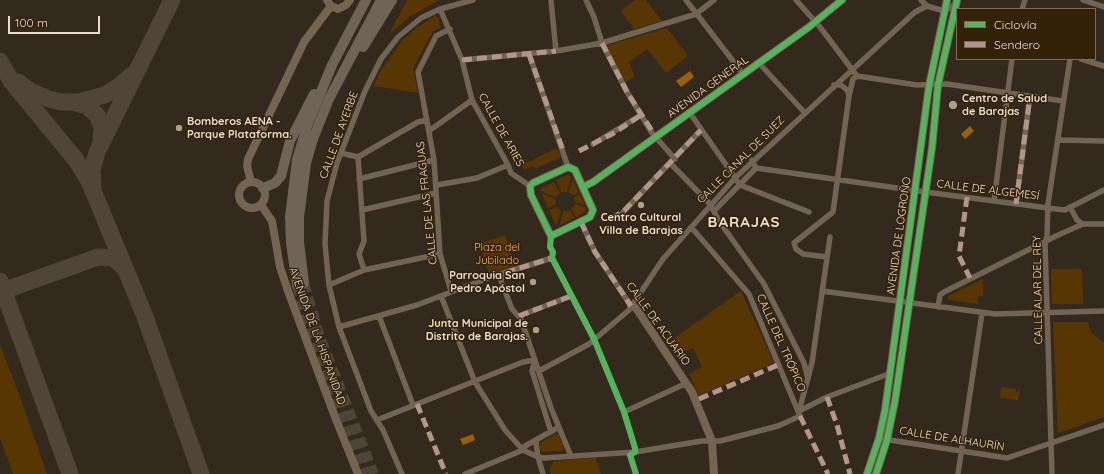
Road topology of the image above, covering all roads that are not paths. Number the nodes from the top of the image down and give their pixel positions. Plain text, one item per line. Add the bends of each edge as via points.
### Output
1 (366, 0) edge
2 (381, 0) edge
3 (392, 0) edge
4 (473, 0) edge
5 (551, 0) edge
6 (586, 0) edge
7 (686, 0) edge
8 (714, 0) edge
9 (796, 0) edge
10 (842, 0) edge
11 (921, 0) edge
12 (947, 0) edge
13 (349, 1) edge
14 (1086, 1) edge
15 (957, 2) edge
16 (329, 3) edge
17 (927, 6) junction
18 (1104, 7) edge
19 (440, 9) junction
20 (944, 11) junction
21 (696, 14) junction
22 (815, 22) junction
23 (450, 30) junction
24 (602, 43) junction
25 (556, 51) junction
26 (528, 54) junction
27 (462, 60) junction
28 (1012, 60) edge
29 (1070, 60) edge
30 (1084, 60) edge
31 (758, 62) junction
32 (332, 66) junction
33 (1104, 66) edge
34 (852, 68) junction
35 (344, 70) junction
36 (742, 74) junction
37 (857, 76) junction
38 (834, 85) junction
39 (938, 85) junction
40 (929, 86) junction
41 (1007, 93) junction
42 (849, 96) junction
43 (1030, 96) junction
44 (472, 100) junction
45 (1064, 101) junction
46 (804, 112) junction
47 (690, 113) junction
48 (641, 116) junction
49 (427, 120) junction
50 (430, 130) junction
51 (701, 130) junction
52 (656, 137) junction
53 (1058, 140) junction
54 (1104, 140) edge
55 (593, 144) dead end
56 (341, 153) junction
57 (358, 157) junction
58 (434, 160) junction
59 (752, 160) junction
60 (672, 161) junction
61 (508, 165) junction
62 (568, 167) junction
63 (756, 168) junction
64 (735, 178) junction
65 (359, 179) junction
66 (838, 179) junction
67 (251, 182) junction
68 (436, 185) junction
69 (530, 186) junction
70 (740, 186) junction
71 (584, 187) junction
72 (263, 188) junction
73 (1104, 190) edge
74 (916, 191) junction
75 (925, 192) junction
76 (436, 193) junction
77 (994, 201) junction
78 (710, 204) junction
79 (1016, 204) junction
80 (261, 205) junction
81 (1070, 207) junction
82 (1048, 208) junction
83 (362, 210) junction
84 (714, 211) junction
85 (623, 212) dead end
86 (809, 212) dead end
87 (581, 222) junction
88 (1083, 224) junction
89 (1104, 224) edge
90 (691, 227) junction
91 (551, 236) junction
92 (830, 237) dead end
93 (1045, 242) junction
94 (440, 254) junction
95 (827, 257) junction
96 (552, 258) junction
97 (364, 270) junction
98 (502, 274) junction
99 (328, 285) junction
100 (451, 291) junction
101 (822, 291) junction
102 (442, 296) junction
103 (571, 296) junction
104 (905, 302) junction
105 (631, 306) junction
106 (938, 307) junction
107 (1104, 311) edge
108 (982, 312) junction
109 (1047, 312) junction
110 (379, 316) junction
111 (519, 316) junction
112 (339, 327) junction
113 (594, 339) junction
114 (534, 360) junction
115 (538, 371) junction
116 (891, 373) junction
117 (808, 380) junction
118 (475, 382) junction
119 (687, 383) junction
120 (414, 405) junction
121 (624, 412) junction
122 (800, 413) junction
123 (377, 420) junction
124 (1104, 425) edge
125 (559, 427) junction
126 (551, 432) junction
127 (883, 439) junction
128 (537, 440) junction
129 (712, 441) junction
130 (1052, 443) junction
131 (522, 450) junction
132 (635, 452) junction
133 (962, 452) junction
134 (571, 456) junction
135 (538, 457) junction
136 (542, 471) edge
137 (358, 474) edge
138 (402, 474) edge
139 (465, 474) edge
140 (636, 474) edge
141 (714, 474) edge
142 (867, 474) edge
143 (876, 474) edge
144 (958, 474) edge
145 (1052, 474) edge

1 - 32 highway
2 - 35 highway
3 - 35 highway via 357,57
4 - 19 street, CALLE DE AYERBE
5 - 25 street
6 - 24 street
7 - 21 street
8 - 21 street
9 - 22 street
10 - 22 street, AVENIDA GENERAL
11 - 17 street
12 - 20 street, AVENIDA DE LOGROÑO
13 - 16 street via 343,8 338,9
14 - 18 street
15 - 20 street
15 - 39 street, AVENIDA DE LOGROÑO
16 - 67 street via 304,42 248,159
17 - 20 street
17 - 34 street, CALLE CANAL DE SUEZ via 915,12
19 - 23 street, CALLE DE ARIES
19 - 56 street, CALLE DE AYERBE via 412,24 381,59 365,91
20 - 40 street, AVENIDA DE LOGROÑO
21 - 24 street
21 - 36 street
22 - 31 street, AVENIDA GENERAL
22 - 34 street
23 - 27 street, CALLE DE ARIES
23 - 49 street, CALLE DE LAS FRAGUAS via 436,36 418,72
24 - 25 street
24 - 48 street
25 - 26 street
26 - 27 street
26 - 62 street
27 - 44 street, CALLE DE ARIES
28 - 41 street
29 - 45 street, CALLE ALAR DEL REY
30 - 33 street
31 - 36 street, AVENIDA GENERAL
31 - 46 street
32 - 35 highway via 307,126 294,180 290,217 291,243 300,284 302,182 315,133
32 - 72 highway via 322,79 290,141 281,176 275,183
34 - 37 street
34 - 38 street, CALLE CANAL DE SUEZ
36 - 47 street, AVENIDA GENERAL
37 - 40 street
37 - 42 street via 853,79
38 - 42 street via 844,87 848,90
38 - 46 street, CALLE CANAL DE SUEZ
39 - 40 street
39 - 41 street via 947,84
39 - 75 street, AVENIDA DE LOGROÑO
40 - 74 street, AVENIDA DE LOGROÑO
41 - 43 street
41 - 77 street
42 - 66 street
43 - 45 street
43 - 79 street
44 - 50 street
44 - 61 street, CALLE DE ARIES
45 - 53 street, CALLE ALAR DEL REY
46 - 59 street, CALLE CANAL DE SUEZ
47 - 51 street
47 - 52 street, AVENIDA GENERAL
48 - 52 street
48 - 55 street
49 - 50 street, CALLE DE LAS FRAGUAS
49 - 57 street via 418,122
50 - 58 street, CALLE DE LAS FRAGUAS
51 - 60 street
51 - 64 street
52 - 60 street
52 - 71 street, AVENIDA GENERAL
53 - 54 street
53 - 82 street, CALLE ALAR DEL REY
56 - 57 street
56 - 99 street, CALLE DE AYERBE via 328,201 325,244
57 - 65 street
58 - 65 street
58 - 68 street, CALLE DE LAS FRAGUAS
59 - 63 street
59 - 64 street, CALLE CANAL DE SUEZ
60 - 78 street
60 - 85 street
61 - 68 street via 477,178
61 - 69 street, CALLE DE ARIES via 511,173
62 - 69 street
62 - 71 street via 575,170
63 - 66 street, CALLE DE ALGEMESÍ
63 - 70 street
64 - 70 street
64 - 78 street, CALLE CANAL DE SUEZ
65 - 83 street
66 - 74 street, CALLE DE ALGEMESÍ
66 - 95 street via 833,212 794,243 796,249 803,254
67 - 72 street
67 - 80 street via 241,188 240,200 246,207
68 - 76 street, CALLE DE LAS FRAGUAS
69 - 91 street via 531,195
70 - 84 street
70 - 86 street
71 - 87 street via 594,210 590,217
72 - 80 street via 265,197
73 - 81 street, CALLE DE ALGEMESÍ
74 - 75 street, CALLE DE ALGEMESÍ
74 - 104 street, AVENIDA DE LOGROÑO
75 - 77 street, CALLE DE ALGEMESÍ
75 - 104 street, AVENIDA DE LOGROÑO
76 - 83 street
76 - 94 street, CALLE DE LAS FRAGUAS
77 - 79 street, CALLE DE ALGEMESÍ
78 - 84 street
78 - 90 street, CALLE CANAL DE SUEZ
79 - 82 street, CALLE DE ALGEMESÍ
80 - 137 street, AVENIDA DE LA HISPANIDAD via 272,221 284,279 313,362
81 - 82 street, CALLE DE ALGEMESÍ via 1065,210
81 - 88 street via 1077,220
82 - 93 street, CALLE ALAR DEL REY
83 - 97 street via 364,241 359,254
84 - 117 street via 764,284 804,363
87 - 91 street
87 - 105 street, CALLE DE ACUARIO via 596,252
88 - 89 street
88 - 93 street
90 - 105 street, CALLE CANAL DE SUEZ via 663,259
90 - 122 street, CALLE DEL TRÓPICO via 749,294
91 - 96 street
92 - 95 street
93 - 106 street via 944,292 940,295
93 - 109 street, CALLE ALAR DEL REY
94 - 97 street
94 - 100 street, CALLE DE LAS FRAGUAS
95 - 101 street
96 - 98 street
96 - 103 street
97 - 99 street
98 - 100 street
98 - 111 street via 501,280 512,309
99 - 112 street, CALLE DE AYERBE
100 - 102 street
101 - 104 street
101 - 117 street
102 - 110 street
102 - 118 street
103 - 111 street
103 - 113 street
104 - 106 street
104 - 116 street, AVENIDA DE LOGROÑO
104 - 127 street, AVENIDA DE LOGROÑO via 895,401
105 - 113 street, CALLE CANAL DE SUEZ
105 - 119 street, CALLE DE ACUARIO via 636,308
106 - 108 street
107 - 109 street
108 - 109 street
108 - 133 street
109 - 130 street, CALLE ALAR DEL REY
110 - 112 street
110 - 120 street
111 - 114 street
112 - 123 street, CALLE DE AYERBE via 371,411
113 - 115 street, CALLE CANAL DE SUEZ
113 - 121 street
114 - 115 street
114 - 118 street
114 - 126 street via 532,371
115 - 125 street
116 - 122 street via 827,397
116 - 127 street, AVENIDA DE LOGROÑO
117 - 122 street
118 - 120 street
118 - 131 street via 505,430
119 - 121 street
119 - 129 street, CALLE DE ACUARIO
120 - 123 street
121 - 132 street
122 - 129 street via 778,426
123 - 138 street, CALLE DE AYERBE
124 - 130 street, CALLE DE ALHAURÍN
125 - 126 street
125 - 134 street
126 - 128 street
127 - 133 street, CALLE DE ALHAURÍN
127 - 142 street, AVENIDA DE LOGROÑO
127 - 143 street, AVENIDA DE LOGROÑO
128 - 131 street
128 - 135 street
129 - 132 street
129 - 141 street, CALLE DE ACUARIO
130 - 133 street, CALLE DE ALHAURÍN via 1010,458
130 - 145 street, CALLE ALAR DEL REY
131 - 135 street
131 - 139 street
132 - 134 street
132 - 140 street via 630,455
133 - 144 street
134 - 135 street
135 - 136 street

